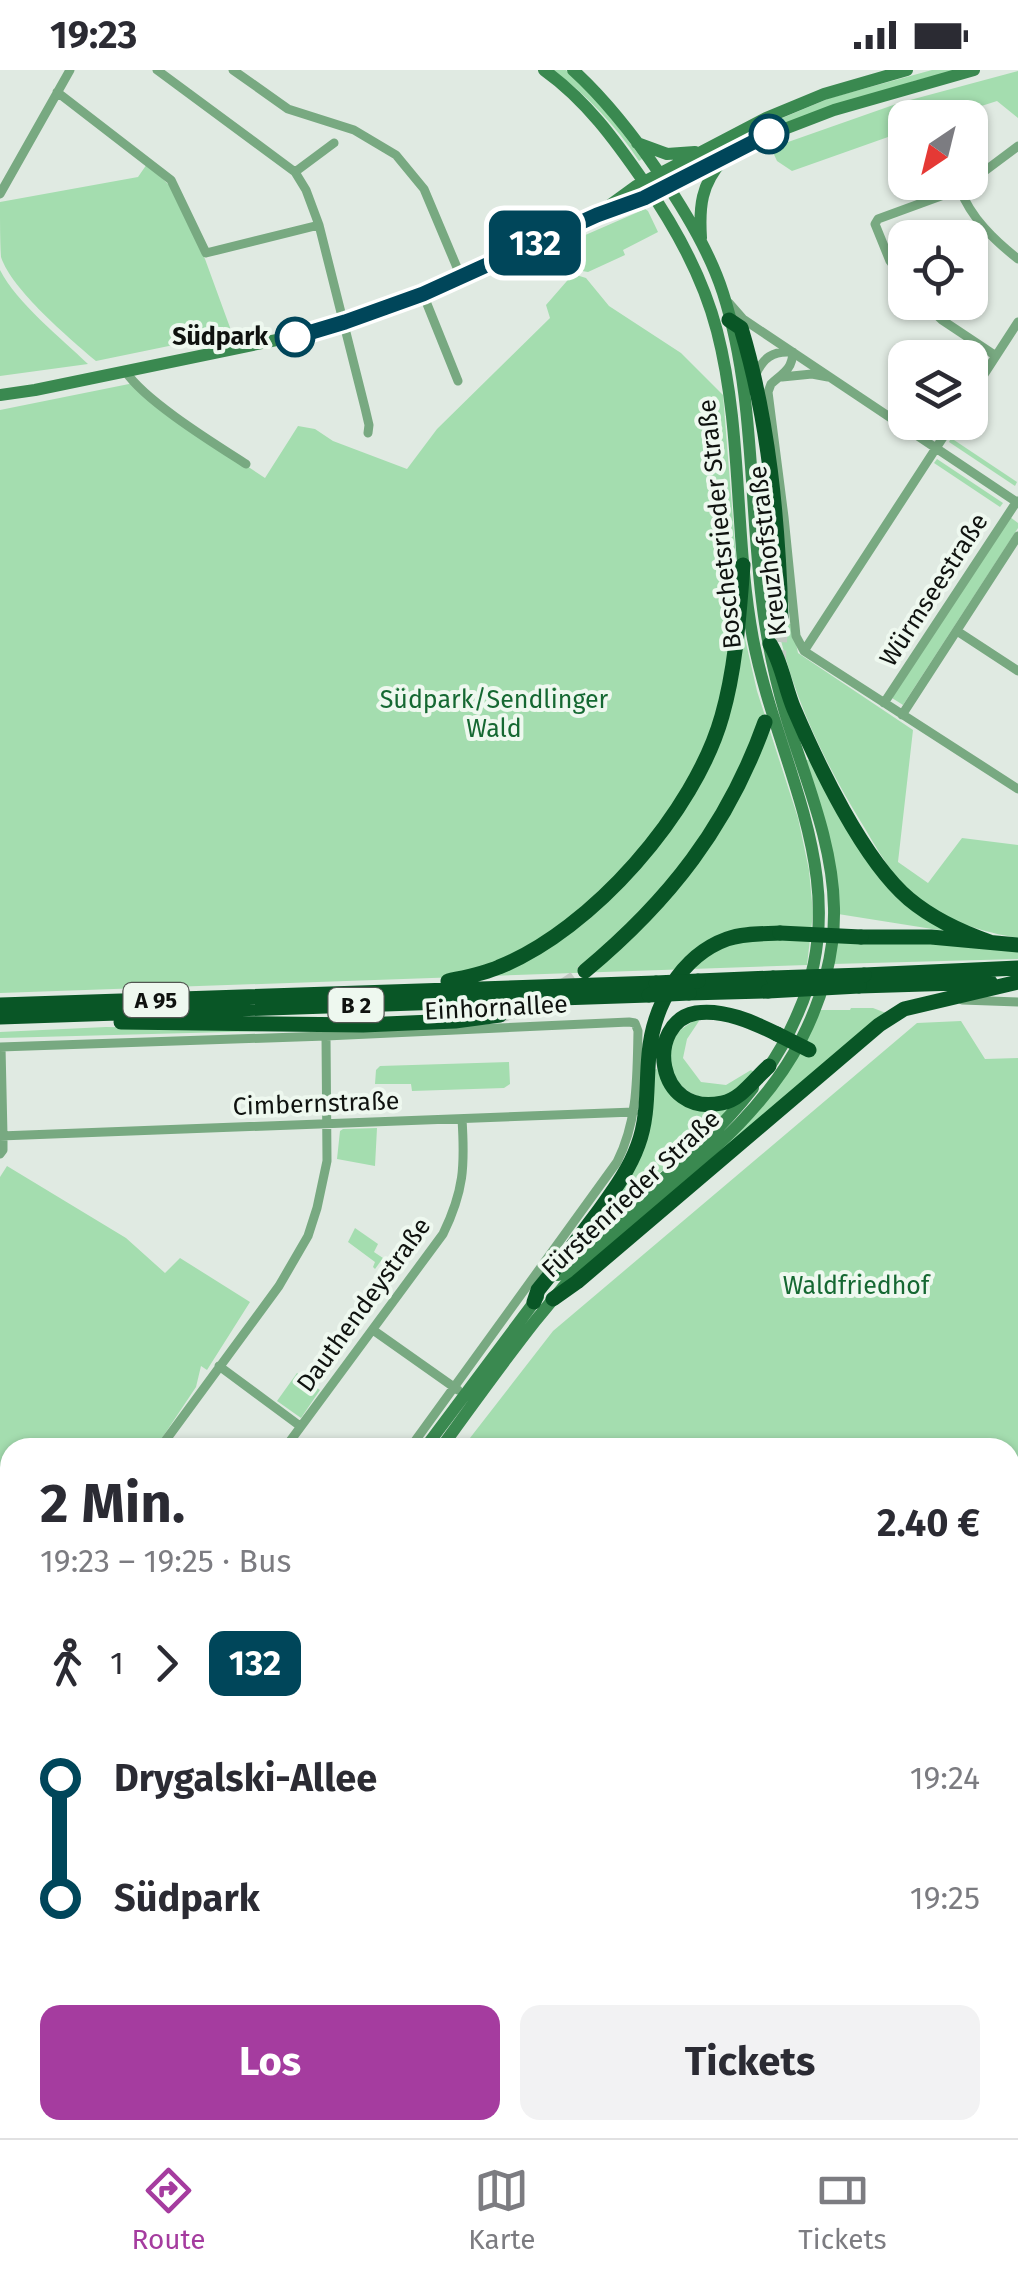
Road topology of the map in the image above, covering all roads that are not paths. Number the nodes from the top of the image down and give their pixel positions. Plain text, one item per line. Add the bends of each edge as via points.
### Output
1 (70, 70) edge
2 (157, 70) edge
3 (232, 70) edge
4 (573, 70) edge
5 (974, 70) edge
6 (548, 71) edge
7 (899, 71) edge
8 (57, 92) junction
9 (635, 142) junction
10 (334, 143) dead end
11 (1018, 146) edge
12 (700, 152) junction
13 (728, 154) junction
14 (988, 168) edge
15 (296, 172) junction
16 (659, 174) junction
17 (668, 187) junction
18 (648, 188) junction
19 (0, 194) edge
20 (926, 200) edge
21 (965, 200) edge
22 (319, 225) junction
23 (702, 246) junction
24 (888, 256) edge
25 (1018, 259) edge
26 (460, 277) junction
27 (722, 291) junction
28 (423, 294) junction
29 (730, 320) junction
30 (942, 320) edge
31 (345, 322) junction
32 (1018, 322) edge
33 (793, 352) junction
34 (996, 356) junction
35 (988, 368) edge
36 (126, 372) junction
37 (782, 377) junction
38 (830, 377) junction
39 (458, 380) dead end
40 (755, 385) junction
41 (0, 395) edge
42 (368, 432) dead end
43 (941, 440) edge
44 (936, 448) junction
45 (246, 464) dead end
46 (1017, 501) edge
47 (1018, 536) edge
48 (744, 565) junction
49 (781, 617) tunnel mouth
50 (956, 631) junction
51 (770, 644) junction
52 (804, 651) junction
53 (1018, 671) edge
54 (884, 703) junction
55 (902, 714) junction
56 (765, 722) dead end
57 (1018, 788) edge
58 (990, 942) junction
59 (1018, 945) edge
60 (1018, 968) edge
61 (585, 971) tunnel mouth
62 (861, 980) junction
63 (1018, 981) edge
64 (652, 989) junction
65 (408, 990) junction
66 (944, 998) junction
67 (1018, 1002) edge
68 (0, 1005) edge
69 (64, 1014) junction
70 (500, 1016) tunnel mouth
71 (0, 1017) edge
72 (795, 1018) joint
73 (811, 1019) joint
74 (635, 1024) joint
75 (326, 1036) junction
76 (1, 1047) edge
77 (770, 1066) junction
78 (828, 1068) junction
79 (634, 1112) junction
80 (462, 1119) junction
81 (328, 1123) junction
82 (2, 1136) edge
83 (0, 1154) edge
84 (529, 1297) junction
85 (554, 1299) junction
86 (373, 1330) junction
87 (219, 1366) junction
88 (460, 1391) junction
89 (300, 1426) junction
90 (167, 1438) edge
91 (291, 1438) edge
92 (419, 1438) edge
93 (432, 1438) edge
94 (448, 1438) edge

1 - 8 street
2 - 15 street
3 - 26 street via 288,110 354,130 396,155 424,189
4 - 9 main road, Boschetsrieder Straße
5 - 13 main road via 834,110
6 - 18 main road, Boschetsrieder Straße via 597,118
7 - 12 main road via 824,94
8 - 19 street
8 - 22 street via 171,180 206,254
9 - 12 main road via 666,154
9 - 16 main road, Boschetsrieder Straße
10 - 15 street
11 - 14 street
12 - 16 main road
13 - 17 main road
13 - 23 main road via 702,193
15 - 22 street
16 - 17 main road, Boschetsrieder Straße
16 - 18 main road
17 - 18 main road
17 - 23 main road, Boschetsrieder Straße
18 - 26 main road via 620,208
18 - 48 main road, Boschetsrieder Straße via 701,282 717,332
20 - 24 street via 878,219
21 - 25 street
22 - 31 street
23 - 27 main road, Boschetsrieder Straße
26 - 28 main road
27 - 29 main road, Boschetsrieder Straße
27 - 33 street via 744,318
28 - 31 main road
28 - 39 street
29 - 40 highway via 740,328
29 - 51 main road, Boschetsrieder Straße via 746,407
30 - 34 street
31 - 36 main road
31 - 42 street
32 - 34 street
33 - 37 street, Kreuzhofstraße
33 - 38 street
33 - 40 street via 765,359
34 - 35 street
36 - 41 main road
36 - 45 street
37 - 38 street
37 - 52 street, Kreuzhofstraße via 771,384 769,399 796,636
38 - 44 street
40 - 49 highway via 776,519
43 - 44 street
44 - 46 street
44 - 52 street
46 - 54 street, Würmseestraße
47 - 50 street, Würmseestraße
48 - 65 highway via 722,718 662,832 631,868 540,946 478,975
48 - 72 main road, Boschetsrieder Straße via 761,674 817,870 819,936
50 - 53 street
50 - 55 street, Würmseestraße
51 - 58 highway via 818,762 878,864 920,908
51 - 73 main road, Boschetsrieder Straße via 831,869 832,939
52 - 54 street, Kreuzhofstraße
54 - 55 street, Kreuzhofstraße
55 - 57 street, Kreuzhofstraße
56 - 61 highway via 708,840 646,918
58 - 59 highway
58 - 84 highway, bridge via 780,933 728,938 696,958 673,982 653,1028 646,1117 626,1173
60 - 62 highway, A 95
62 - 63 highway
62 - 64 highway, A 95, bridge
63 - 66 highway
64 - 65 highway, A 95
64 - 69 highway, B 2
65 - 68 highway, A 95
66 - 67 street
66 - 78 highway via 904,1009
69 - 70 highway via 84,1022 284,1025
69 - 71 highway, B 2
72 - 77 main road, Fürstenrieder Straße
73 - 85 main road, Fürstenrieder Straße via 748,1115 586,1260
74 - 75 street, Einhornallee
74 - 79 street, Fürstenrieder Straße
75 - 76 street, Einhornallee
75 - 81 street
76 - 82 street
77 - 78 highway, bridge via 740,1096 704,1105 673,1089 663,1049 678,1023 714,1013 777,1034
77 - 84 main road, Fürstenrieder Straße via 704,1141
78 - 85 highway
79 - 80 street, Cimbernstraße
79 - 84 street, Fürstenrieder Straße via 617,1162
80 - 81 street, Cimbernstraße
80 - 86 street, Dauthendeystraße via 464,1176 444,1234
81 - 82 street, Cimbernstraße
81 - 87 street via 328,1161 308,1236 280,1286
82 - 83 street
84 - 88 main road, Fürstenrieder Straße
85 - 94 main road, Fürstenrieder Straße
86 - 88 street
86 - 89 street, Dauthendeystraße
87 - 89 street
87 - 90 street
88 - 92 street, Fürstenrieder Straße
88 - 93 main road, Fürstenrieder Straße
89 - 91 street, Dauthendeystraße

